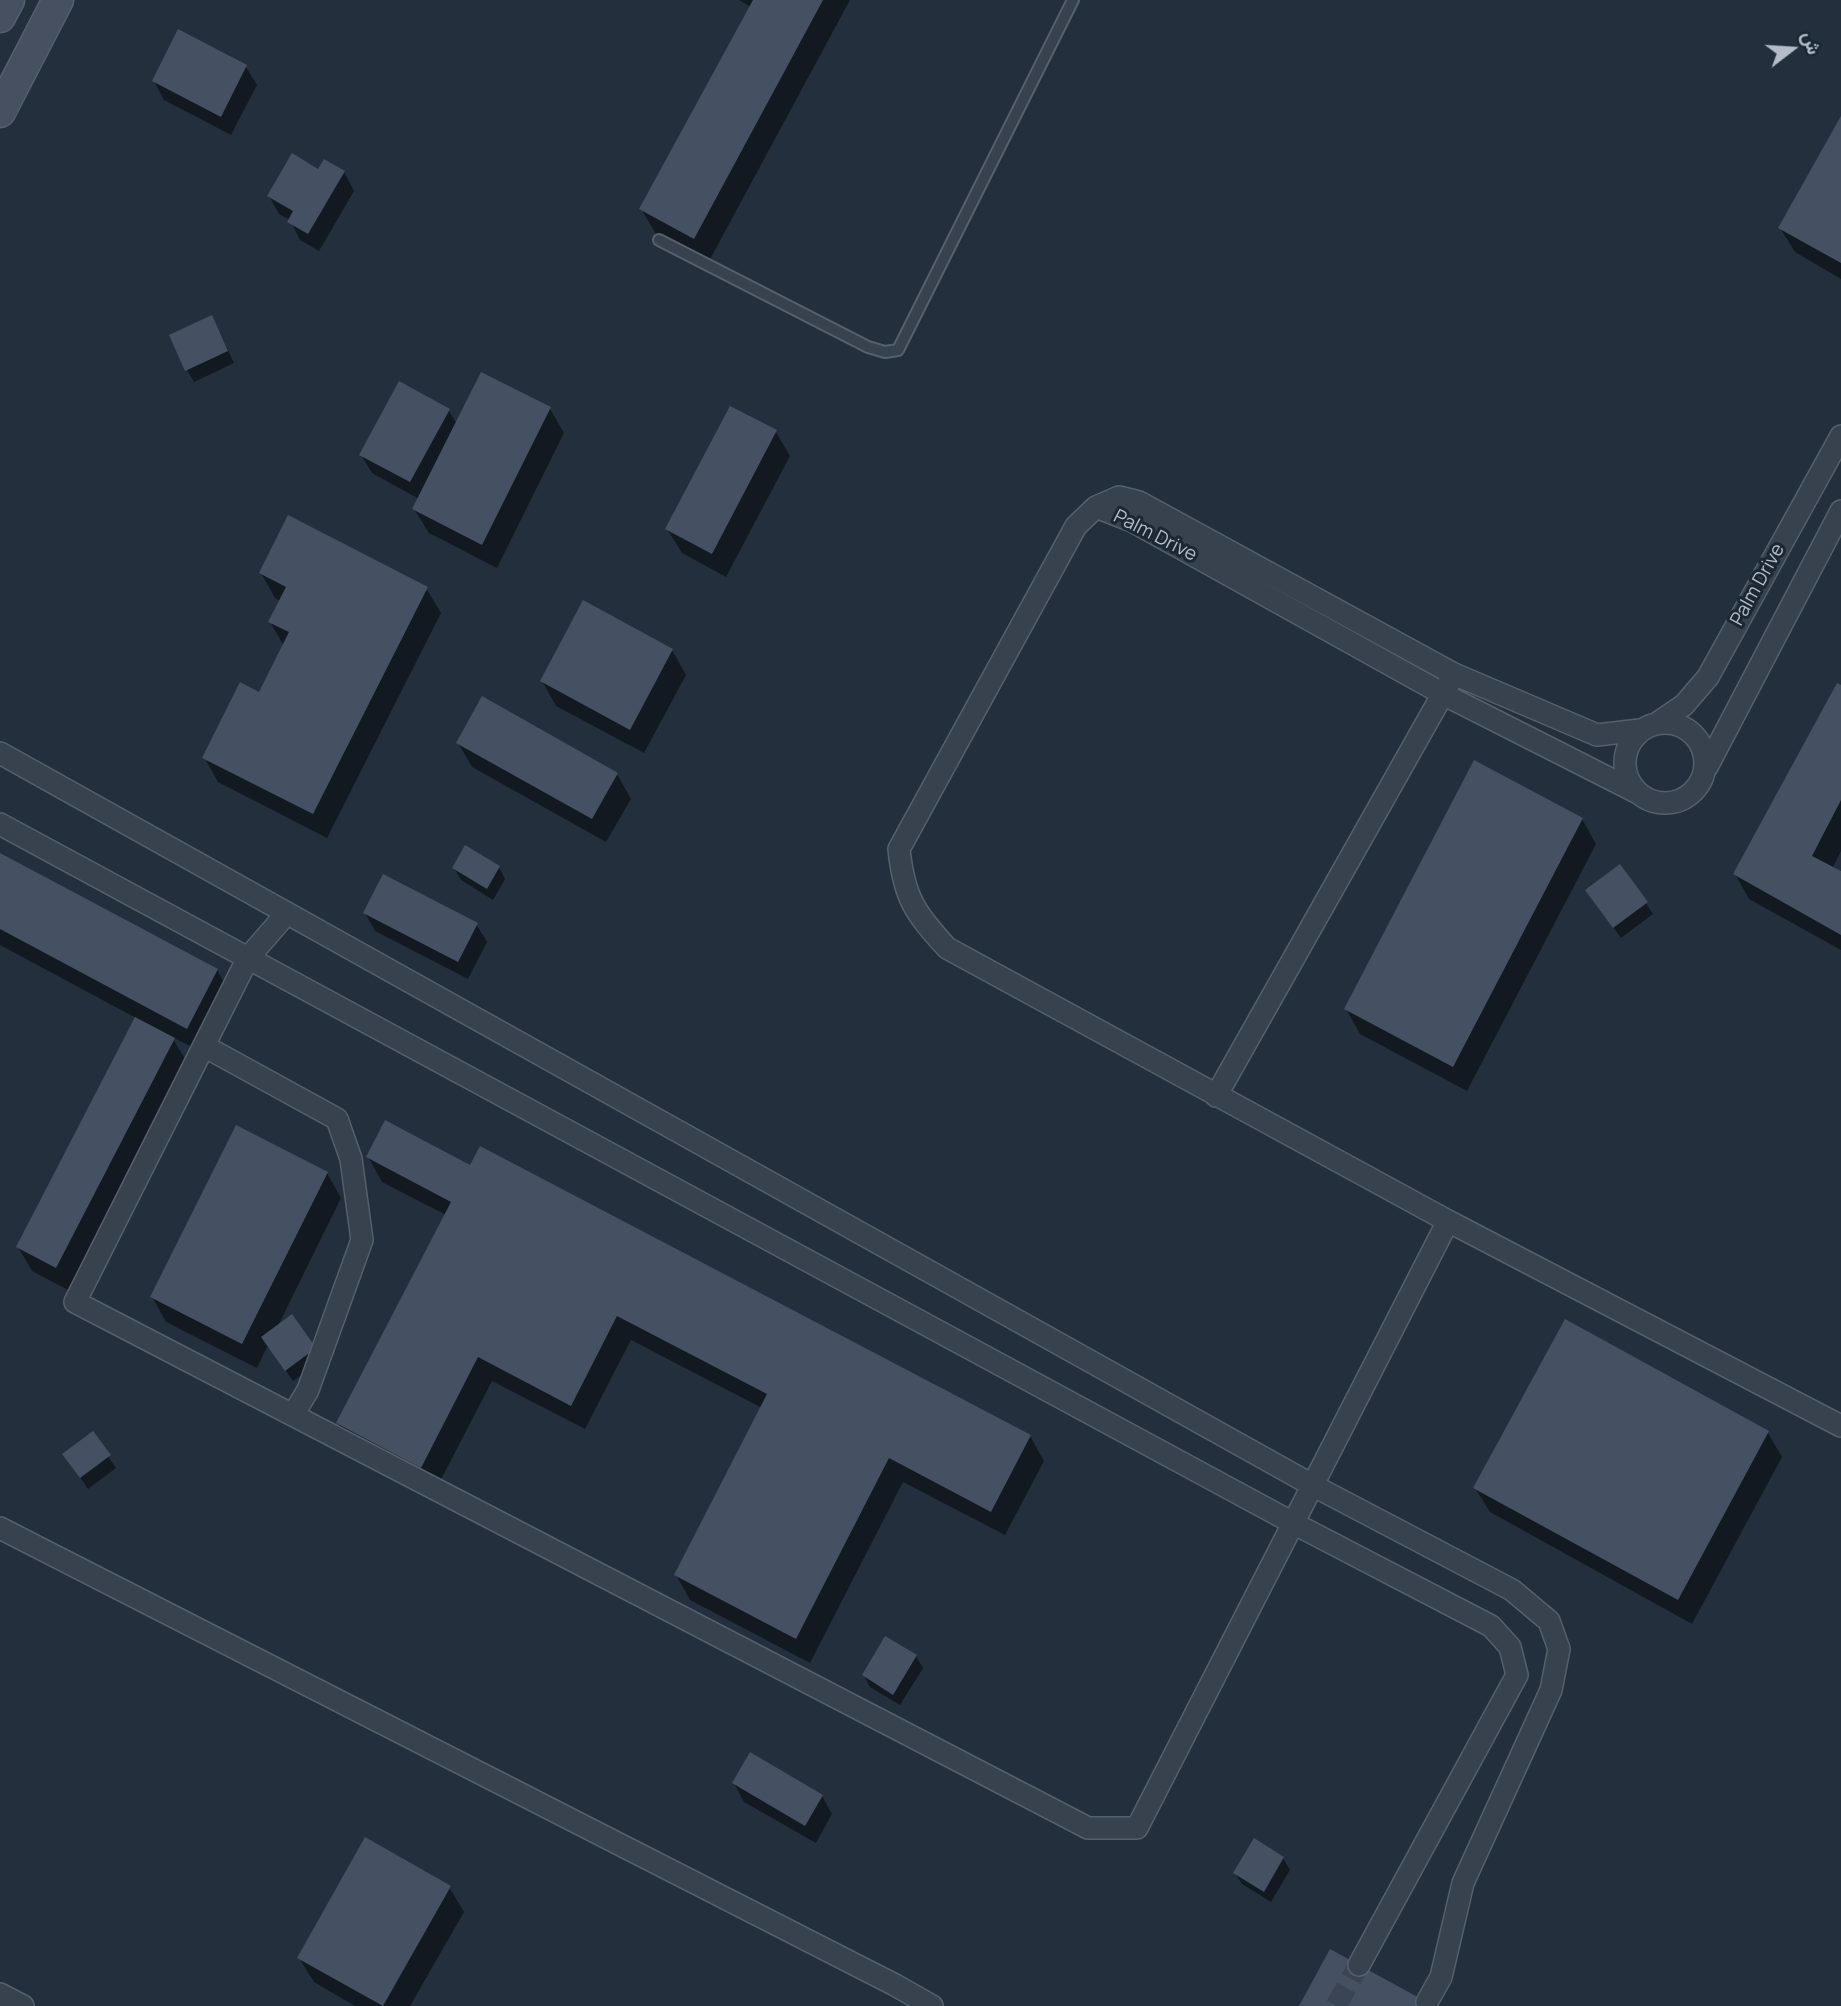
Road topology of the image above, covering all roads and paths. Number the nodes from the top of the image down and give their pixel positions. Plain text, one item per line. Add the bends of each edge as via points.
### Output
1 (9, 0) edge
2 (58, 0) edge
3 (1073, 0) edge
4 (0, 18) edge
5 (0, 111) edge
6 (659, 240) dead end
7 (1841, 436) edge
8 (1096, 507) junction
9 (1841, 511) edge
10 (1454, 674) junction
11 (1443, 694) junction
12 (1650, 726) junction
13 (0, 753) edge
14 (1707, 766) junction
15 (1636, 792) junction
16 (0, 824) edge
17 (287, 914) junction
18 (248, 958) junction
19 (204, 1046) junction
20 (1216, 1096) junction
21 (1448, 1221) junction
22 (293, 1415) junction
23 (1841, 1426) edge
24 (1312, 1485) junction
25 (1293, 1523) junction
26 (0, 1528) edge
27 (1359, 1965) tunnel mouth
28 (895, 1984) junction
29 (0, 1994) edge
30 (1427, 2003) dead end
31 (23, 2006) edge
32 (913, 2006) edge
33 (932, 2006) edge

1 - 4 main road
2 - 5 main road
3 - 6 lane via 898,350 868,347
7 - 12 street, Palm Drive via 1708,677 1684,705
8 - 10 street, Palm Drive via 1119,497 1139,502
8 - 11 street, Palm Drive via 1132,521
8 - 20 street via 1072,533 899,849 902,881 919,918 947,948
9 - 14 street, Palm Drive
10 - 11 street
10 - 12 street, Palm Drive via 1597,735
11 - 15 street, Palm Drive
11 - 20 street
12 - 14 street, Palm Drive via 1685,726 1700,740
12 - 15 street, Palm Drive via 1626,749 1625,773
13 - 17 street
14 - 15 street, Palm Drive via 1702,783 1686,799 1660,804
16 - 18 street
17 - 18 street
17 - 24 street
18 - 19 street
18 - 25 street
19 - 22 street via 337,1119 351,1159 362,1240 308,1390
19 - 22 street via 75,1302
20 - 21 street
21 - 23 street
21 - 24 street
22 - 25 street via 1088,1828 1137,1828
24 - 25 street
24 - 30 street via 1512,1590 1549,1621 1559,1649 1551,1690 1462,1883 1441,1977
25 - 27 street via 1490,1626 1510,1647 1517,1675
26 - 28 street
28 - 32 street
28 - 33 street
29 - 31 street

